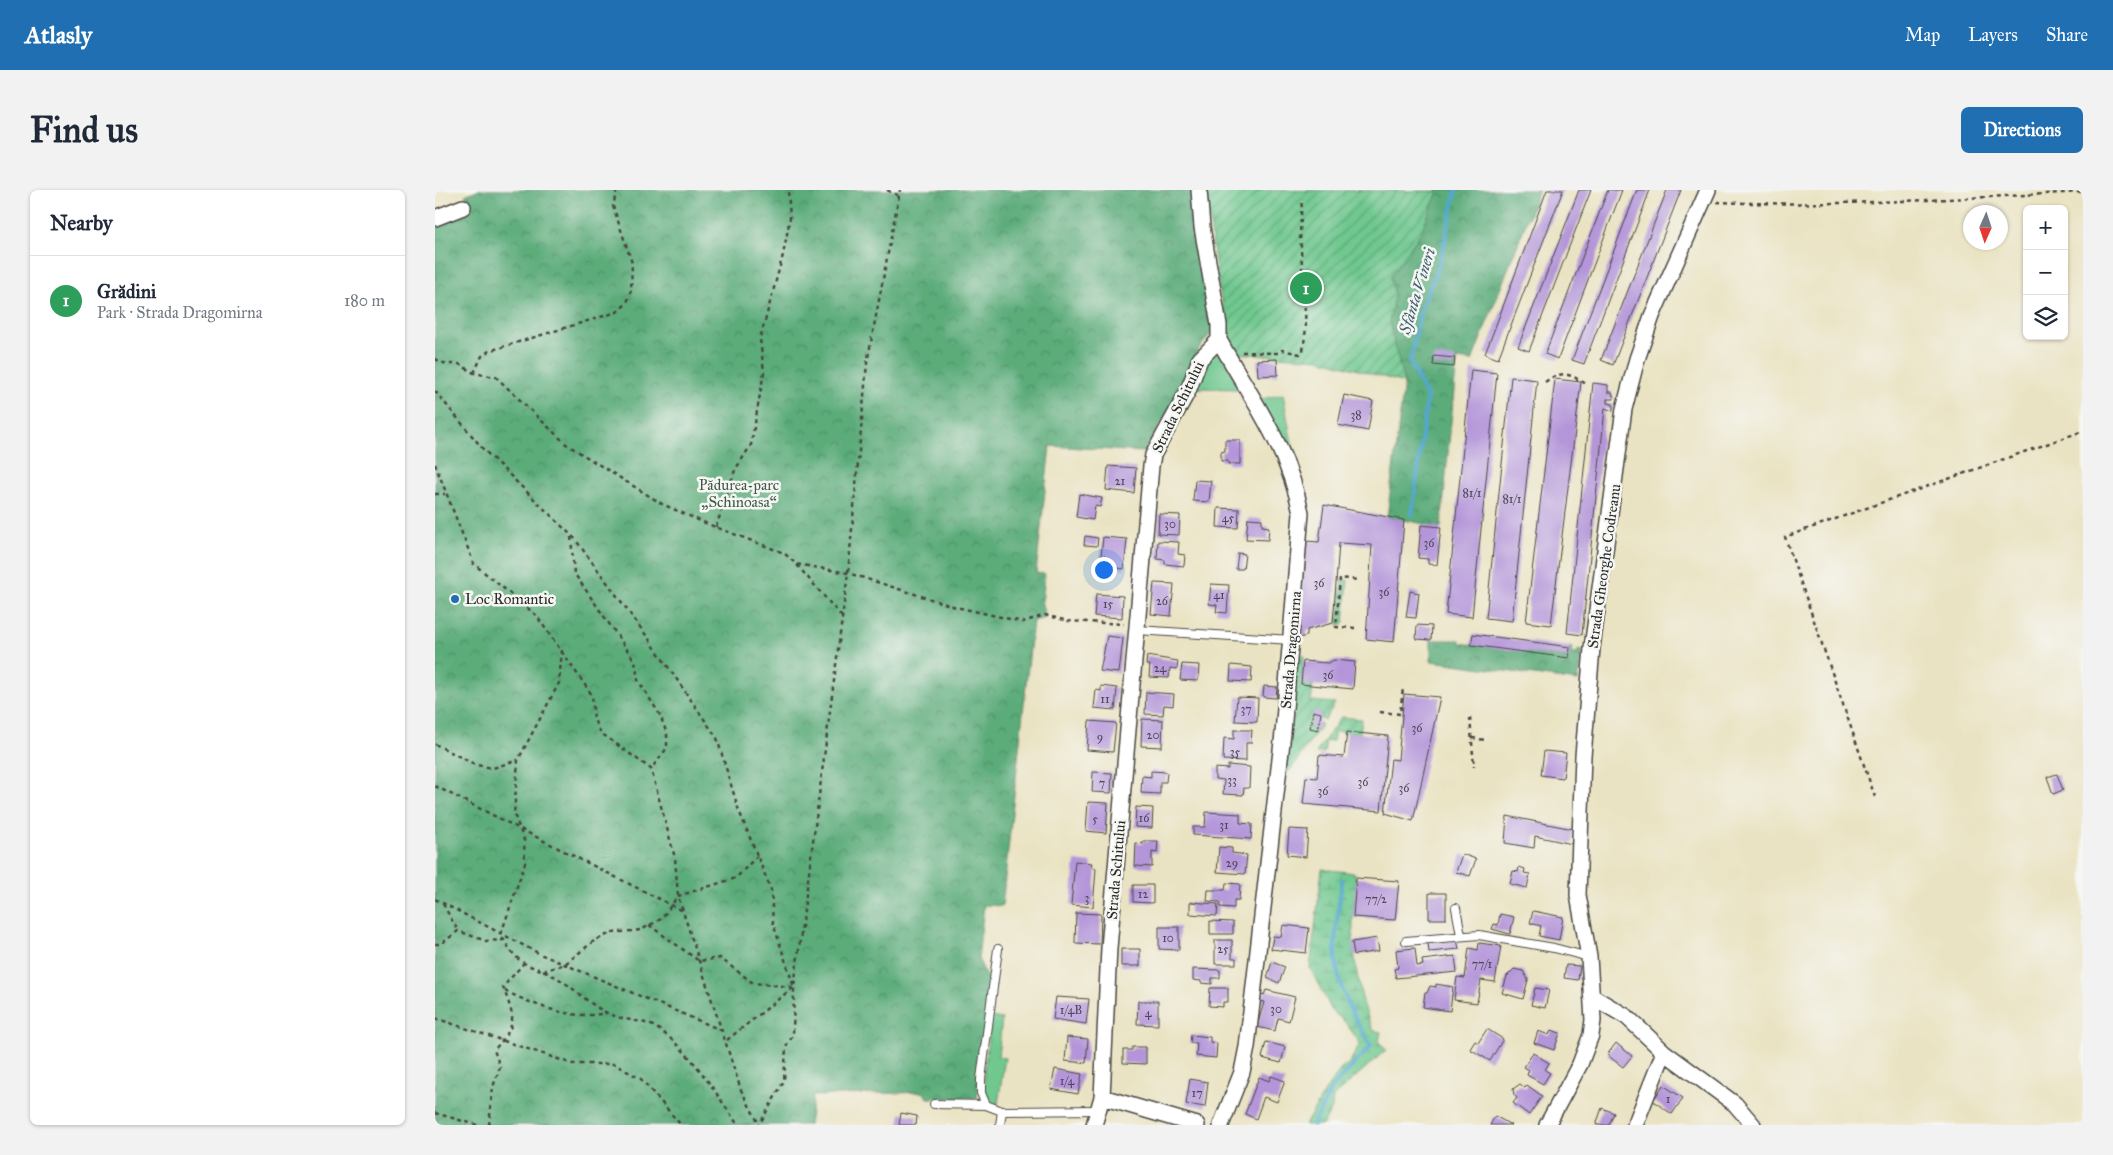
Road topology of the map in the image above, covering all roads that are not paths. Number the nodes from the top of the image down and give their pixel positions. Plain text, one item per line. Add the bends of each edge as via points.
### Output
1 (1199, 190) edge
2 (1706, 196) edge
3 (463, 207) dead end
4 (435, 218) edge
5 (1222, 346) junction
6 (1137, 627) junction
7 (1292, 640) junction
8 (1456, 908) dead end
9 (1461, 935) junction
10 (1406, 941) dead end
11 (998, 949) dead end
12 (1589, 957) junction
13 (1593, 997) junction
14 (1664, 1052) junction
15 (1099, 1103) junction
16 (934, 1104) dead end
17 (986, 1105) junction
18 (1002, 1111) junction
19 (1000, 1125) edge
20 (1094, 1125) edge
21 (1197, 1125) edge
22 (1221, 1125) edge
23 (1547, 1125) edge
24 (1635, 1125) edge
25 (1753, 1125) edge

1 - 5 street, Strada Dragomirna
2 - 12 street, Strada Gheorghe Codreanu via 1652,316 1624,410 1592,648 1583,756 1578,894
3 - 4 street
5 - 6 street, Strada Schitului via 1200,359 1188,391 1153,455
5 - 7 street, Strada Dragomirna via 1282,450 1297,496 1301,531
6 - 7 lane
6 - 15 street, Strada Schitului
7 - 22 street, Strada Dragomirna via 1247,1047 1242,1072
8 - 9 lane
9 - 10 lane
9 - 12 lane via 1479,935
11 - 17 lane via 981,1079 981,1093
12 - 13 street, Strada Gheorghe Codreanu
13 - 14 street via 1627,1017
13 - 23 street, Strada Gheorghe Codreanu via 1587,1048
14 - 24 street
14 - 25 street via 1735,1104
15 - 18 lane
15 - 20 street, Strada Schitului
15 - 21 street
16 - 17 lane
17 - 18 lane
18 - 19 lane

